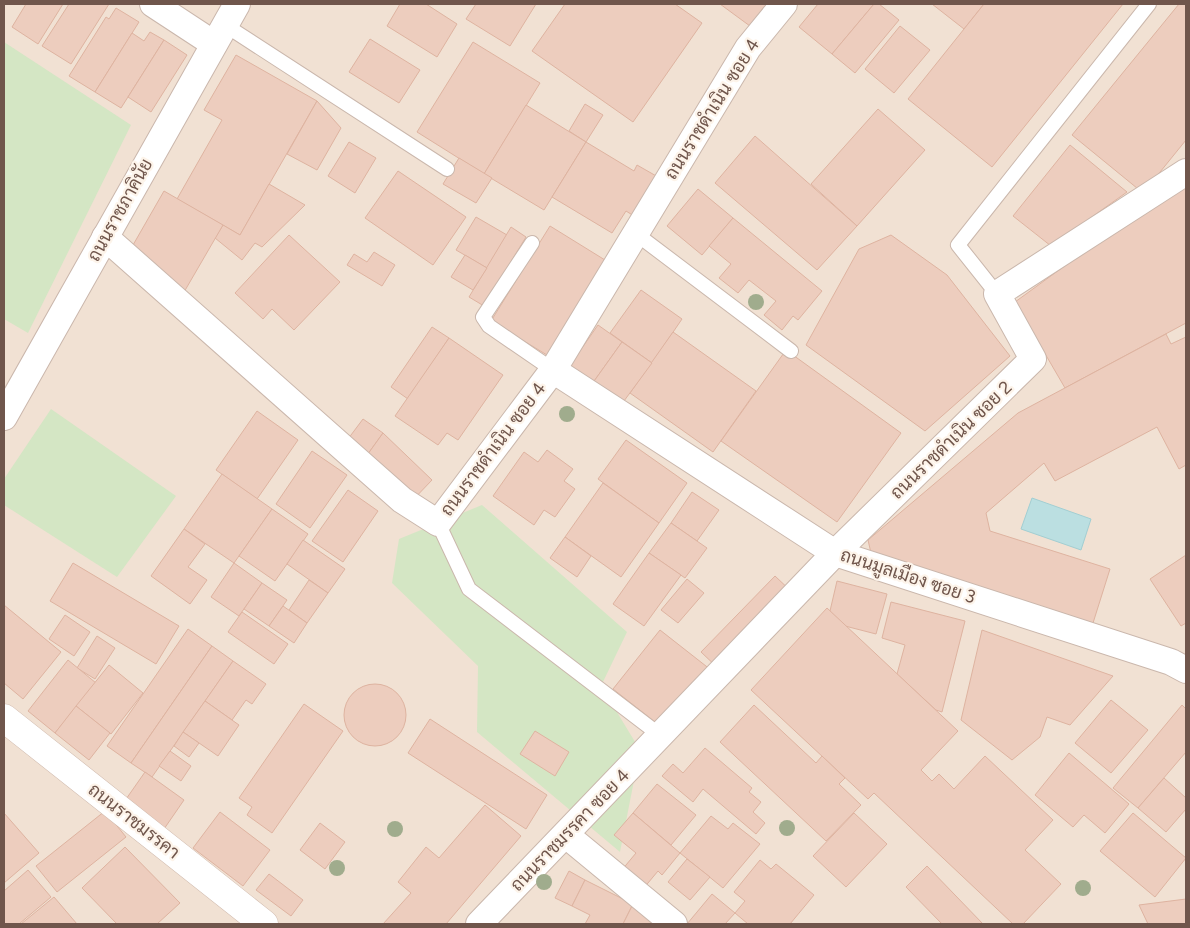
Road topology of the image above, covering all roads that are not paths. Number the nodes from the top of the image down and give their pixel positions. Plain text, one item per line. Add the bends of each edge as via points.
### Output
1 (153, 4) edge
2 (784, 4) edge
3 (1149, 4) edge
4 (225, 24) edge
5 (446, 169) dead end
6 (1186, 172) edge
7 (635, 233) junction
8 (105, 237) junction
9 (532, 243) dead end
10 (997, 294) junction
11 (791, 352) dead end
12 (553, 370) junction
13 (4, 417) edge
14 (438, 523) junction
15 (835, 553) junction
16 (1186, 670) edge
17 (4, 718) edge
18 (661, 736) junction
19 (566, 835) junction
20 (264, 924) edge
21 (479, 924) edge
22 (674, 924) edge

1 - 4 street
2 - 7 street, ถนนราชดำเนิน ซอย 4 via 748,48
3 - 10 lane via 958,245
4 - 5 lane
4 - 8 street, ถนนราชภาคินัย
6 - 10 street
7 - 11 lane
7 - 12 street, ถนนราชดำเนิน ซอย 4
8 - 13 street, ถนนราชภาคินัย
8 - 14 street, ถนนราชดำเนิน ซอย 4 via 402,500
9 - 12 lane via 483,317 488,326
10 - 15 street, ถนนราชดำเนิน ซอย 2 via 1033,359
12 - 14 street, ถนนราชดำเนิน ซอย 4
12 - 15 street, ถนนมูลเมือง ซอย 3
14 - 18 lane via 469,589
15 - 16 street, ถนนมูลเมือง ซอย 3 via 1171,662
15 - 18 street, ถนนราชดำเนิน ซอย 2
17 - 20 street, ถนนราชมรรคา
18 - 19 street, ถนนราชมรรคา ซอย 4
19 - 21 street, ถนนราชมรรคา ซอย 4
19 - 22 street

